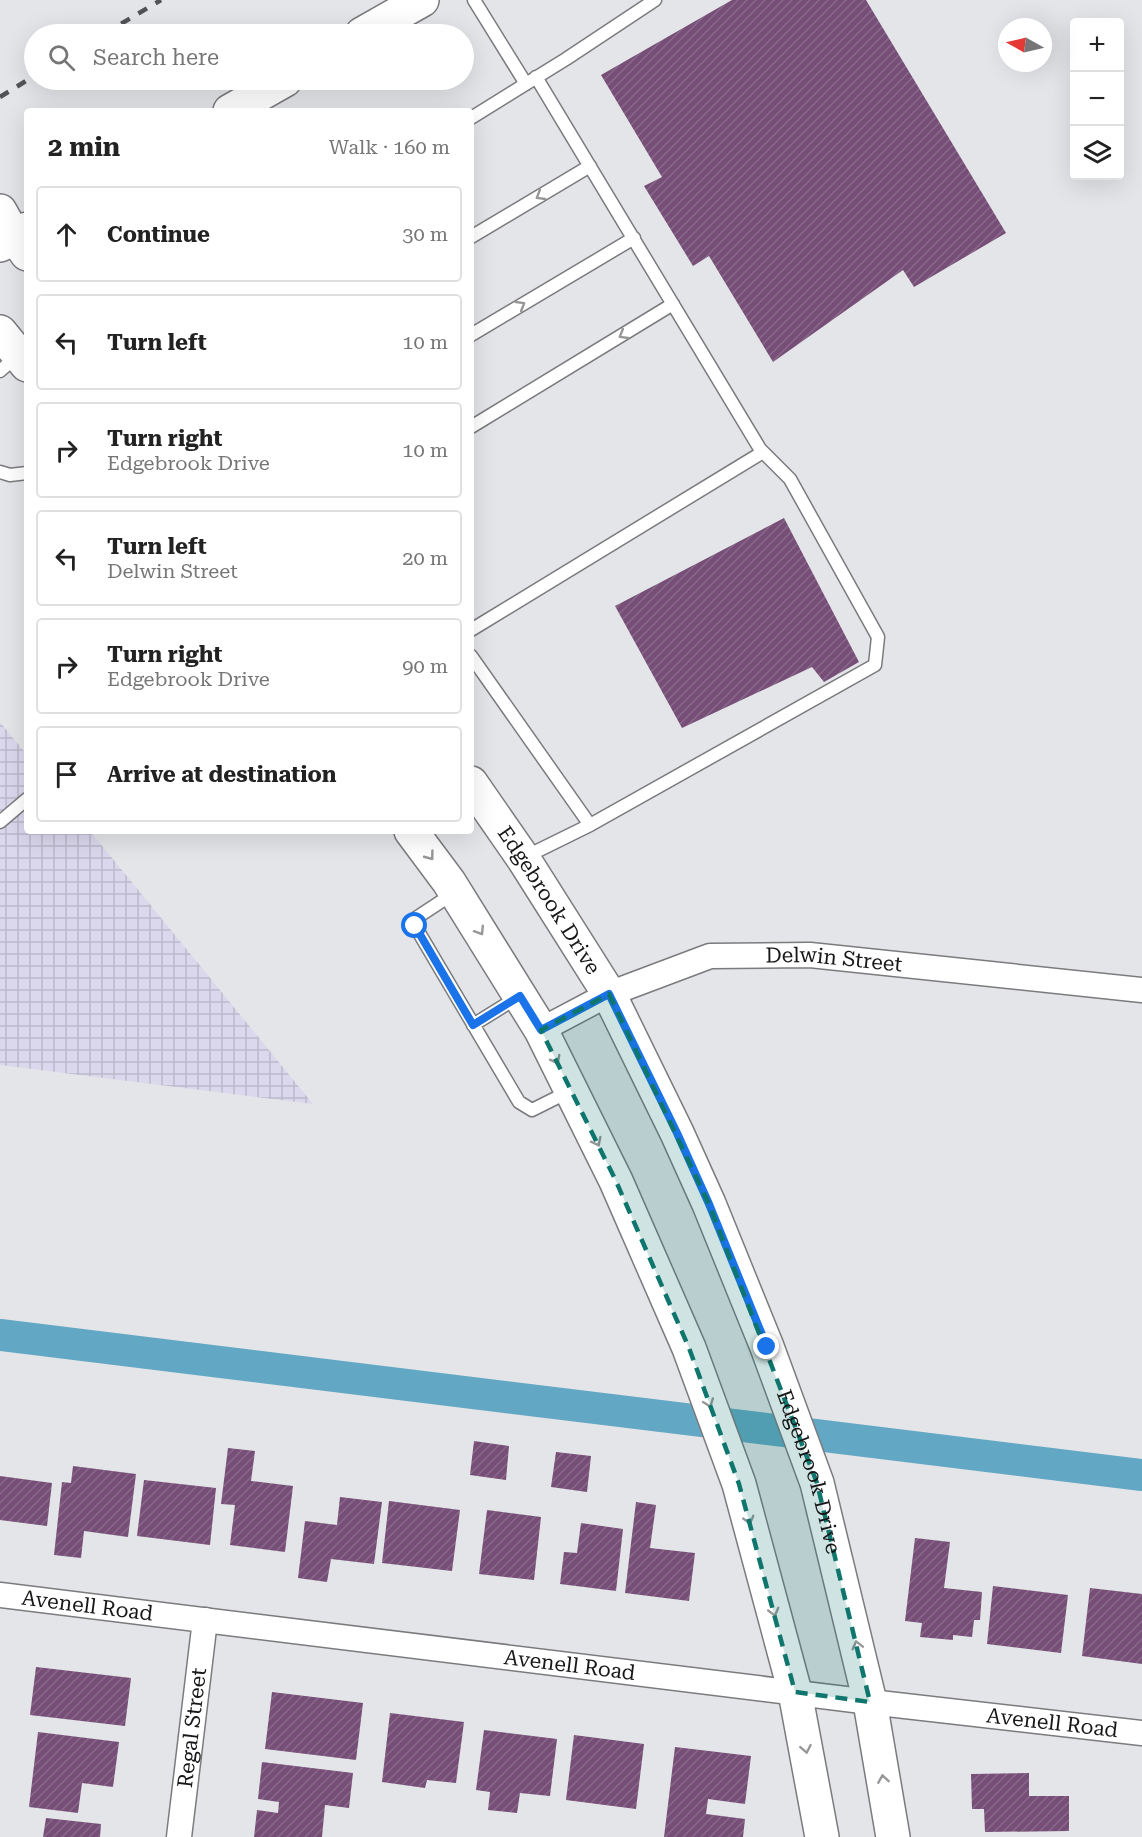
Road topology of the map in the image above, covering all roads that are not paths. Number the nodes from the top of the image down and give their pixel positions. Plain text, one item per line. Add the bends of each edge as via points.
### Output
1 (422, 0) edge
2 (474, 0) edge
3 (655, 0) edge
4 (380, 24) edge
5 (531, 81) junction
6 (269, 92) edge
7 (236, 108) edge
8 (474, 116) edge
9 (590, 166) junction
10 (474, 235) edge
11 (634, 238) junction
12 (673, 304) junction
13 (474, 333) edge
14 (474, 425) edge
15 (763, 452) junction
16 (0, 472) edge
17 (24, 473) edge
18 (474, 628) edge
19 (474, 660) edge
20 (474, 787) edge
21 (24, 802) edge
22 (0, 822) edge
23 (590, 825) junction
24 (413, 834) edge
25 (523, 858) junction
26 (455, 892) junction
27 (1142, 990) edge
28 (609, 994) junction
29 (520, 996) junction
30 (473, 1025) junction
31 (541, 1030) junction
32 (571, 1090) junction
33 (0, 1594) edge
34 (205, 1620) junction
35 (795, 1692) junction
36 (870, 1702) junction
37 (1142, 1733) edge
38 (179, 1837) edge
39 (822, 1837) edge
40 (893, 1837) edge

1 - 4 main road
2 - 5 lane
3 - 5 lane
5 - 8 lane
5 - 9 lane
6 - 7 main road
9 -> 10 lane
9 - 11 lane
11 - 12 lane
13 -> 11 lane
12 -> 14 lane
12 - 15 lane
15 - 18 lane
15 - 23 lane via 790,479 878,637 875,665
16 - 17 lane
19 - 23 lane
20 - 25 main road, Edgebrook Drive
21 - 22 lane
23 - 25 lane
24 -> 26 main road
25 - 28 main road, Edgebrook Drive
26 -> 29 main road
26 - 30 lane via 416,918 415,926
27 - 28 street, Delwin Street via 810,956 710,956
28 - 31 street, Delwin Street
36 -> 28 main road, Edgebrook Drive via 817,1483 767,1347 709,1204
29 - 30 lane
29 - 31 main road
30 - 32 lane via 519,1102 532,1110
31 -> 32 main road
32 -> 35 main road via 616,1181 689,1348 739,1484
33 - 34 street, Avenell Road
34 - 35 street, Avenell Road
34 - 38 street, Regal Street
35 - 36 street, Avenell Road
35 -> 39 main road
36 - 37 street, Avenell Road
40 -> 36 main road, Edgebrook Drive

